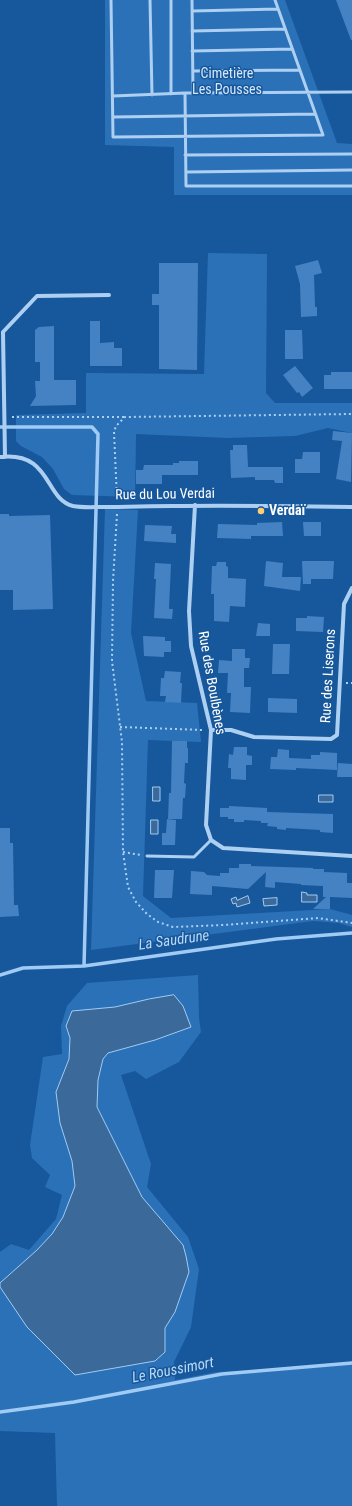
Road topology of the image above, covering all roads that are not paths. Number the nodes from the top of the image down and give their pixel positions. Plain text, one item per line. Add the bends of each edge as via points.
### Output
1 (111, 0) edge
2 (150, 0) edge
3 (171, 0) edge
4 (192, 0) edge
5 (275, 0) edge
6 (278, 9) junction
7 (192, 11) junction
8 (285, 29) junction
9 (192, 31) junction
10 (292, 49) junction
11 (192, 51) junction
12 (299, 70) junction
13 (193, 71) junction
14 (307, 92) junction
15 (352, 92) edge
16 (185, 93) junction
17 (193, 93) junction
18 (171, 94) junction
19 (152, 95) junction
20 (113, 96) junction
21 (315, 114) junction
22 (185, 116) junction
23 (113, 117) junction
24 (185, 136) junction
25 (352, 154) edge
26 (186, 155) junction
27 (352, 170) edge
28 (186, 172) junction
29 (352, 186) edge
30 (109, 295) dead end
31 (2, 457) edge
32 (195, 506) junction
33 (352, 507) edge
34 (352, 588) edge
35 (211, 730) junction
36 (210, 840) junction
37 (147, 856) road end
38 (352, 856) edge

1 - 20 lane
2 - 19 lane
3 - 18 lane
4 - 7 lane
5 - 6 lane
6 - 7 lane
6 - 8 lane
7 - 9 lane
8 - 9 lane
8 - 10 lane
9 - 11 lane
10 - 11 lane
10 - 12 lane
11 - 13 lane
12 - 13 lane
12 - 14 lane
13 - 17 lane
14 - 15 lane
14 - 17 lane
14 - 21 lane
16 - 17 lane
16 - 18 lane
16 - 22 lane
18 - 19 lane
19 - 20 lane
20 - 23 lane
21 - 22 lane
21 - 24 lane via 323,136
22 - 23 lane
22 - 24 lane
23 - 24 lane via 113,137
24 - 26 lane
25 - 26 lane
26 - 28 lane
27 - 28 lane
28 - 29 lane via 186,186
30 - 31 street via 37,296 3,332 5,435
31 - 32 street, Rue du Lou Verdai via 22,458 34,464 45,474 60,498 72,505
32 - 33 street, Rue du Lou Verdai
32 - 35 street, Rue des Boulbènes via 189,611 191,646
34 - 35 street, Rue des Liserons via 344,604 337,735 331,740 254,737 231,730
35 - 36 street, Rue des Boulbènes via 206,825
36 - 37 lane via 194,856
36 - 38 street via 223,848

